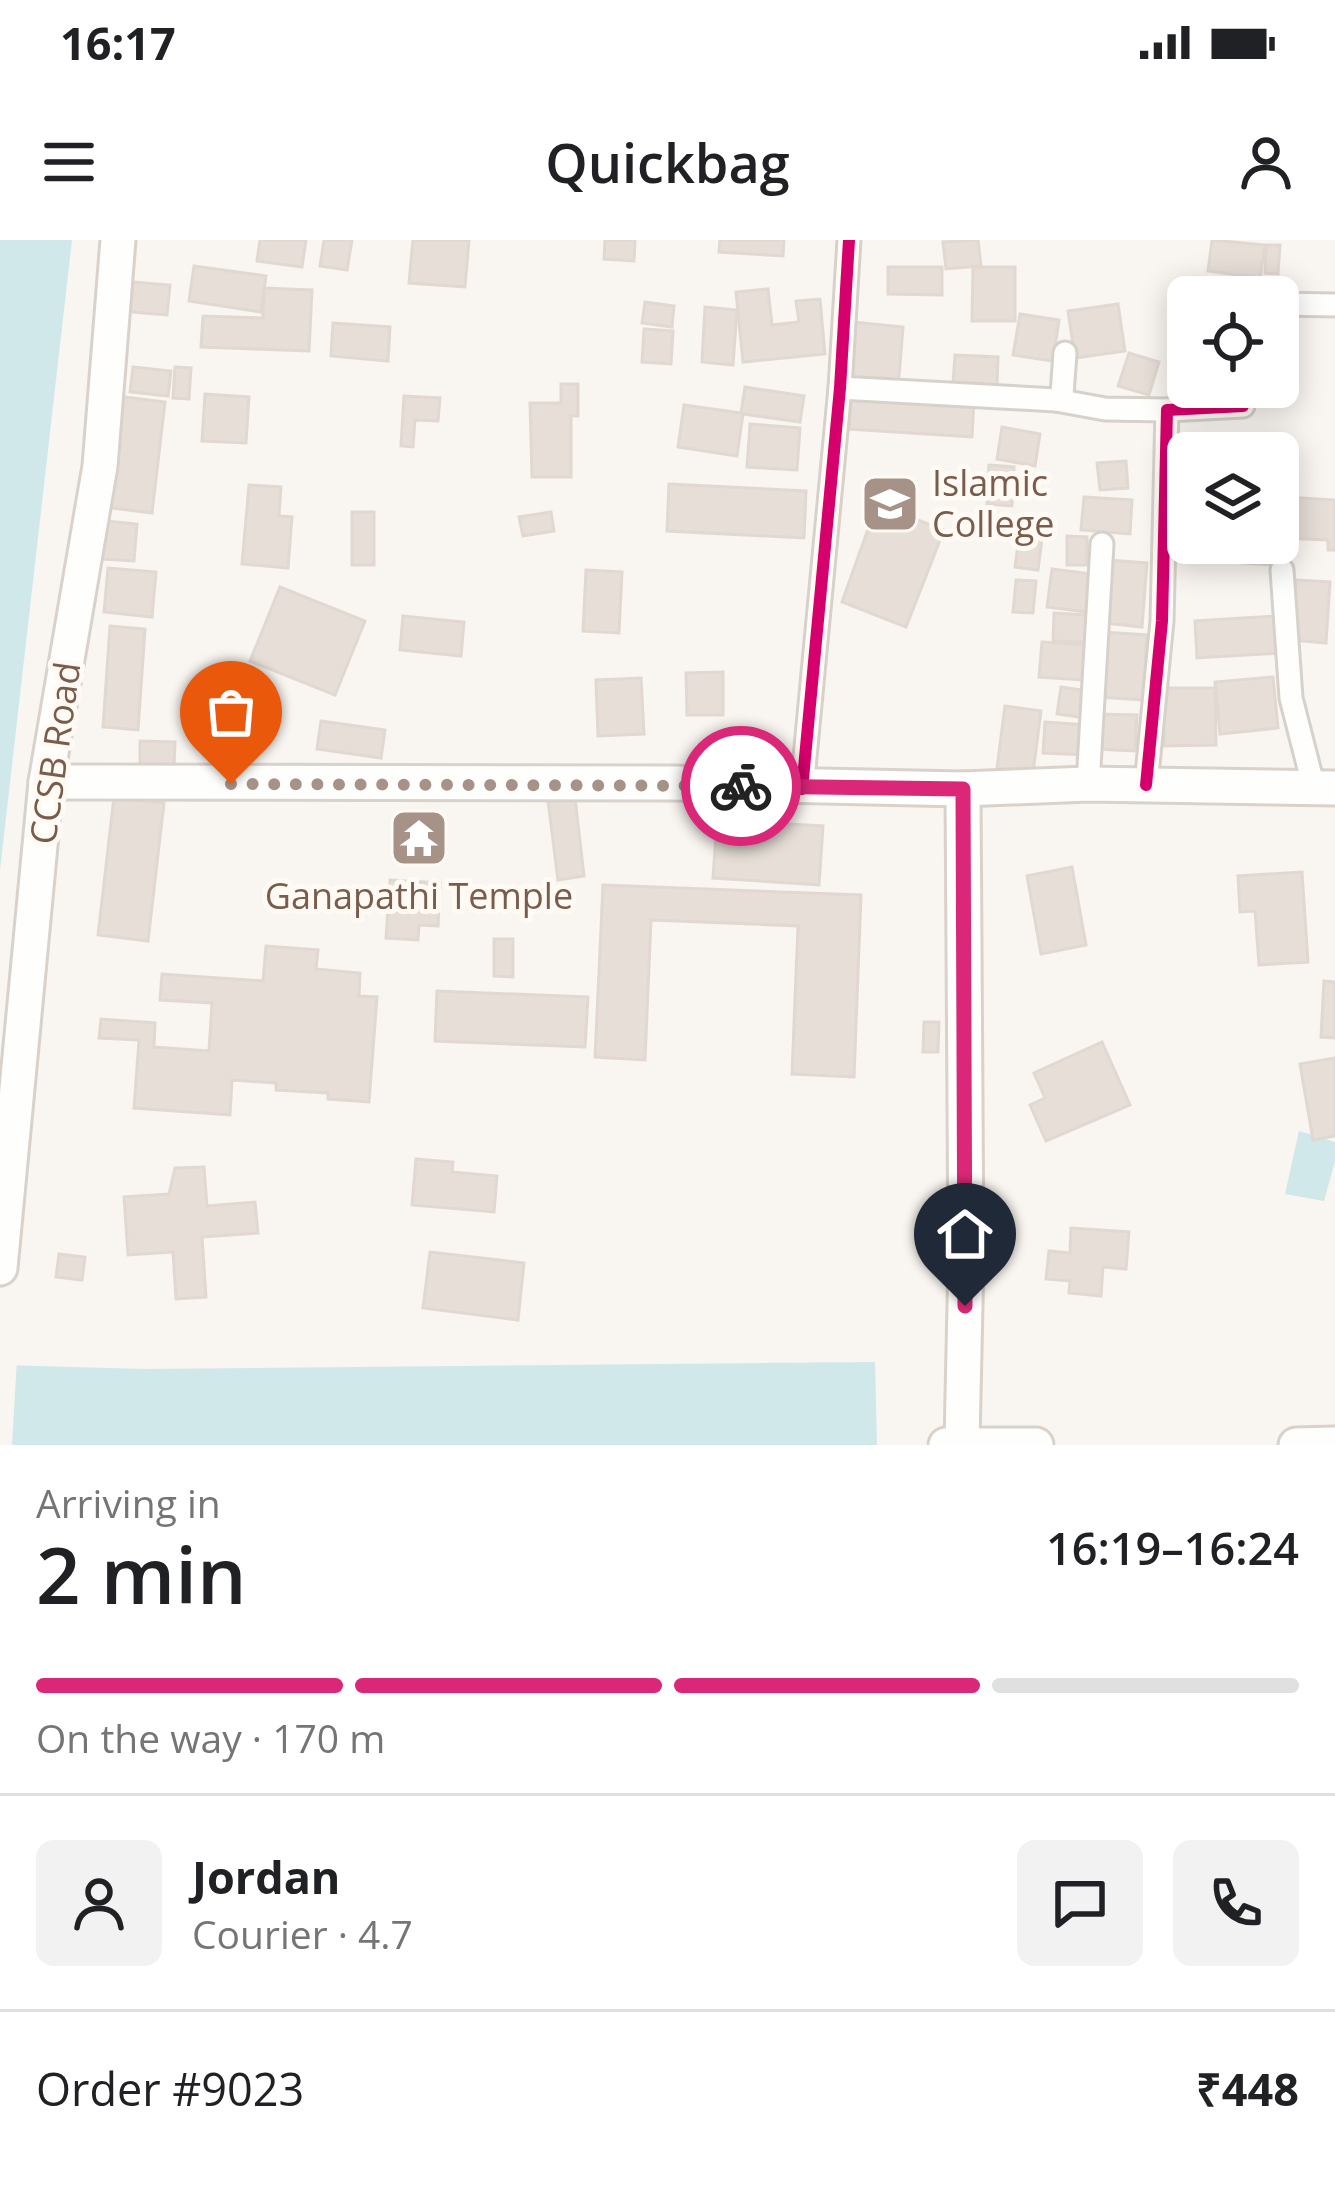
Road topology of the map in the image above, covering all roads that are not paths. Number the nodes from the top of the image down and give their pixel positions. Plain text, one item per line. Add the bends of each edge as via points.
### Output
1 (118, 240) edge
2 (849, 240) edge
3 (1299, 304) edge
4 (1335, 305) edge
5 (1065, 353) dead end
6 (840, 388) junction
7 (1055, 400) junction
8 (1205, 408) edge
9 (1167, 410) junction
10 (1102, 544) dead end
11 (1282, 570) dead end
12 (46, 782) junction
13 (1088, 784) junction
14 (1146, 785) junction
15 (802, 788) junction
16 (963, 789) junction
17 (1329, 790) edge
18 (0, 1268) edge
19 (954, 1444) edge
20 (1335, 1444) edge
21 (1036, 1445) edge
22 (1296, 1445) edge

1 - 12 main road, CCSB Road via 100,466
2 - 6 street
3 - 4 street
5 - 7 street
6 - 7 street
6 - 15 street
7 - 9 street
8 - 9 street
9 - 14 street via 1162,621
10 - 13 street
11 - 17 street via 1291,698
12 - 15 main road
12 - 18 main road, CCSB Road
13 - 14 main road
13 - 16 main road
14 - 17 main road
15 - 16 main road
16 - 19 main road via 966,1260
19 - 21 main road
20 - 22 main road

